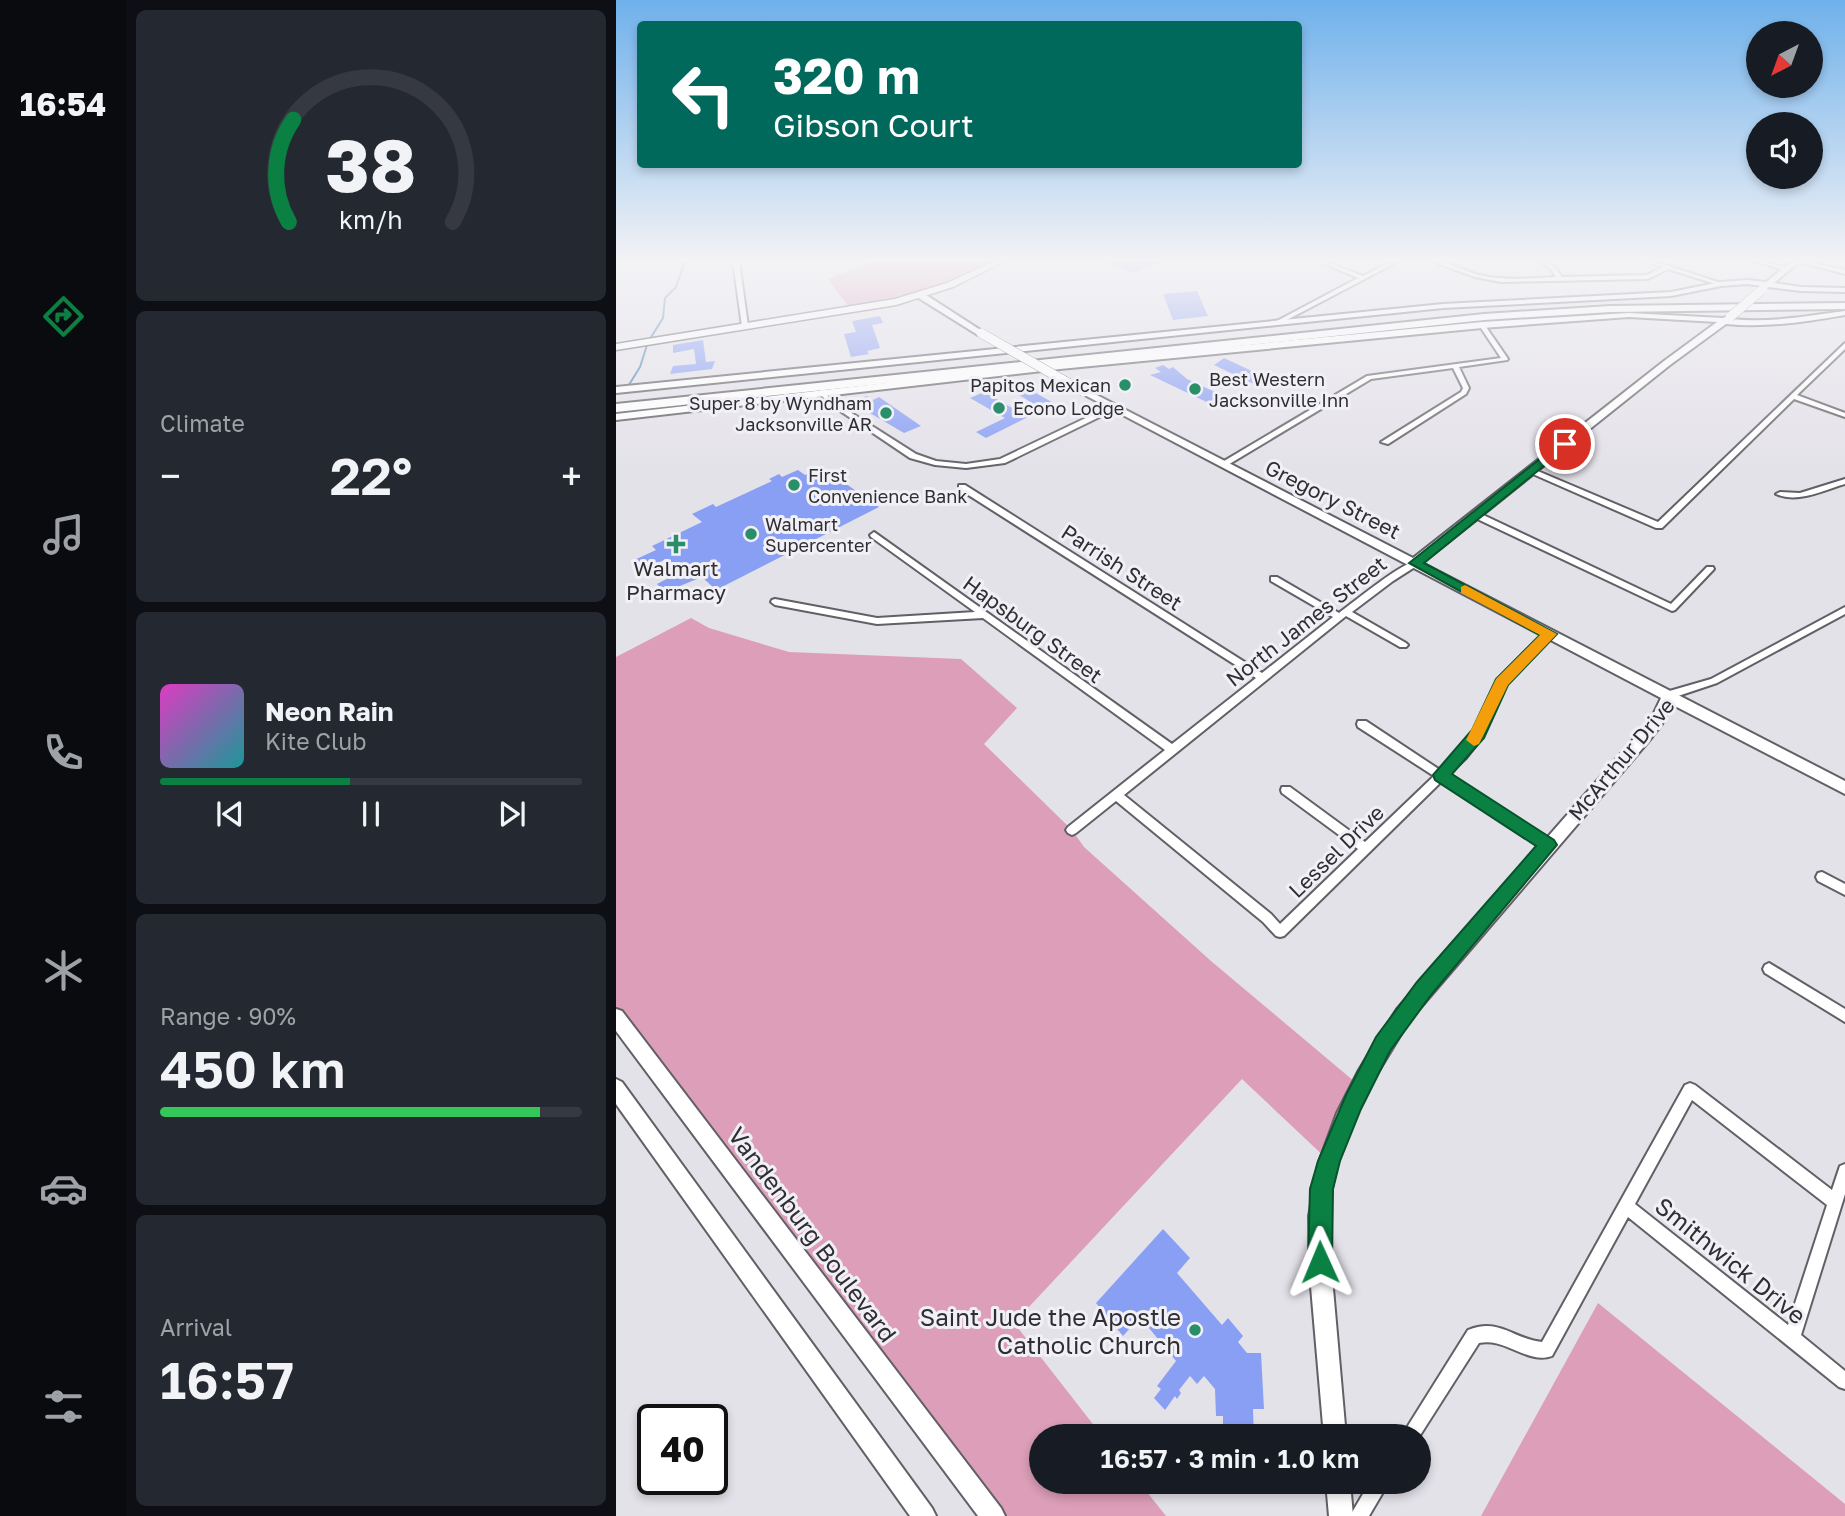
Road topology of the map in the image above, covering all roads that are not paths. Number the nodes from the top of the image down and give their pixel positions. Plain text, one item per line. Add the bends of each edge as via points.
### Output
1 (709, 332) edge
2 (979, 332) edge
3 (1184, 332) edge
4 (1315, 332) edge
5 (1350, 332) edge
6 (1413, 332) edge
7 (1487, 332) edge
8 (1704, 332) edge
9 (1711, 332) edge
10 (1721, 332) edge
11 (1707, 335) junction
12 (1845, 345) edge
13 (616, 348) edge
14 (1455, 365) junction
15 (828, 389) junction
16 (616, 390) edge
17 (1793, 396) junction
18 (616, 406) edge
19 (694, 407) joint
20 (1114, 408) junction
21 (1845, 415) edge
22 (616, 417) edge
23 (1385, 442) dead end
24 (1223, 464) junction
25 (1530, 471) junction
26 (1845, 481) edge
27 (962, 487) dead end
28 (1780, 494) dead end
29 (1476, 515) junction
30 (874, 535) dead end
31 (1415, 563) junction
32 (1710, 569) dead end
33 (1273, 579) dead end
34 (775, 602) dead end
35 (1840, 612) edge
36 (1343, 614) junction
37 (984, 615) junction
38 (1845, 621) edge
39 (1550, 634) junction
40 (1403, 645) dead end
41 (1263, 678) junction
42 (1669, 695) junction
43 (1362, 724) dead end
44 (1172, 750) junction
45 (1441, 775) junction
46 (1845, 788) edge
47 (1286, 790) dead end
48 (1117, 795) junction
49 (1072, 830) dead end
50 (1548, 845) junction
51 (1365, 848) junction
52 (1822, 877) dead end
53 (1845, 890) edge
54 (1769, 969) dead end
55 (1845, 1016) edge
56 (616, 1017) edge
57 (616, 1088) edge
58 (1845, 1171) edge
59 (1835, 1202) junction
60 (1625, 1205) junction
61 (1792, 1338) junction
62 (1845, 1381) edge
63 (1334, 1424) edge
64 (1417, 1424) edge
65 (1339, 1494) edge
66 (1373, 1494) edge
67 (924, 1516) edge
68 (993, 1516) edge
69 (1341, 1516) edge
70 (1359, 1516) edge

1 - 13 main road
2 - 20 main road, Gregory Street, bridge
3 - 16 main road
4 - 18 highway
5 - 15 highway
6 - 15 main road
7 - 14 street via 1505,359
8 - 11 main road
9 - 11 main road, North James Street
10 - 11 main road
11 - 25 main road, North James Street
12 - 17 street
14 - 23 street via 1464,393
14 - 24 street via 1363,379
15 - 18 highway
15 - 19 highway
15 - 20 street via 829,401 913,456 967,467 1002,461
17 - 21 street
17 - 25 street via 1658,526
19 - 22 main road
20 - 24 main road, Gregory Street
24 - 31 main road, Gregory Street
25 - 29 main road, North James Street
26 - 28 street via 1801,495
27 - 41 street, Parrish Street
29 - 31 main road, North James Street
29 - 32 street via 1672,608
30 - 37 street, Hapsburg Street
31 - 36 street, North James Street
31 - 39 main road, Gregory Street
33 - 36 street
34 - 37 street via 877,621
35 - 38 street
35 - 42 street, McArthur Drive via 1714,681
36 - 40 street
36 - 41 street, North James Street
37 - 44 street, Hapsburg Street
39 - 42 main road, Gregory Street
39 - 45 street, Lessel Drive via 1502,682 1479,733
41 - 44 street, North James Street
42 - 46 main road, Gregory Street
42 - 50 main road, McArthur Drive via 1650,729
43 - 45 street
44 - 48 street, North James Street
45 - 50 street
45 - 51 street, Lessel Drive
47 - 51 street
48 - 49 street, North James Street
48 - 51 street, Lessel Drive via 1280,932
50 - 63 main road, McArthur Drive via 1403,1015 1361,1087 1329,1161 1322,1189 1320,1262
52 - 53 street
54 - 55 street
56 - 68 main road, Vandenburg Boulevard
57 - 67 main road
58 - 59 street
59 - 60 street, Smithwick Drive via 1689,1090
59 - 61 street
60 - 61 street, Smithwick Drive
60 - 64 street via 1546,1350 1536,1350 1501,1333 1487,1331 1474,1336
61 - 62 street, Smithwick Drive
65 - 69 main road
66 - 70 street

